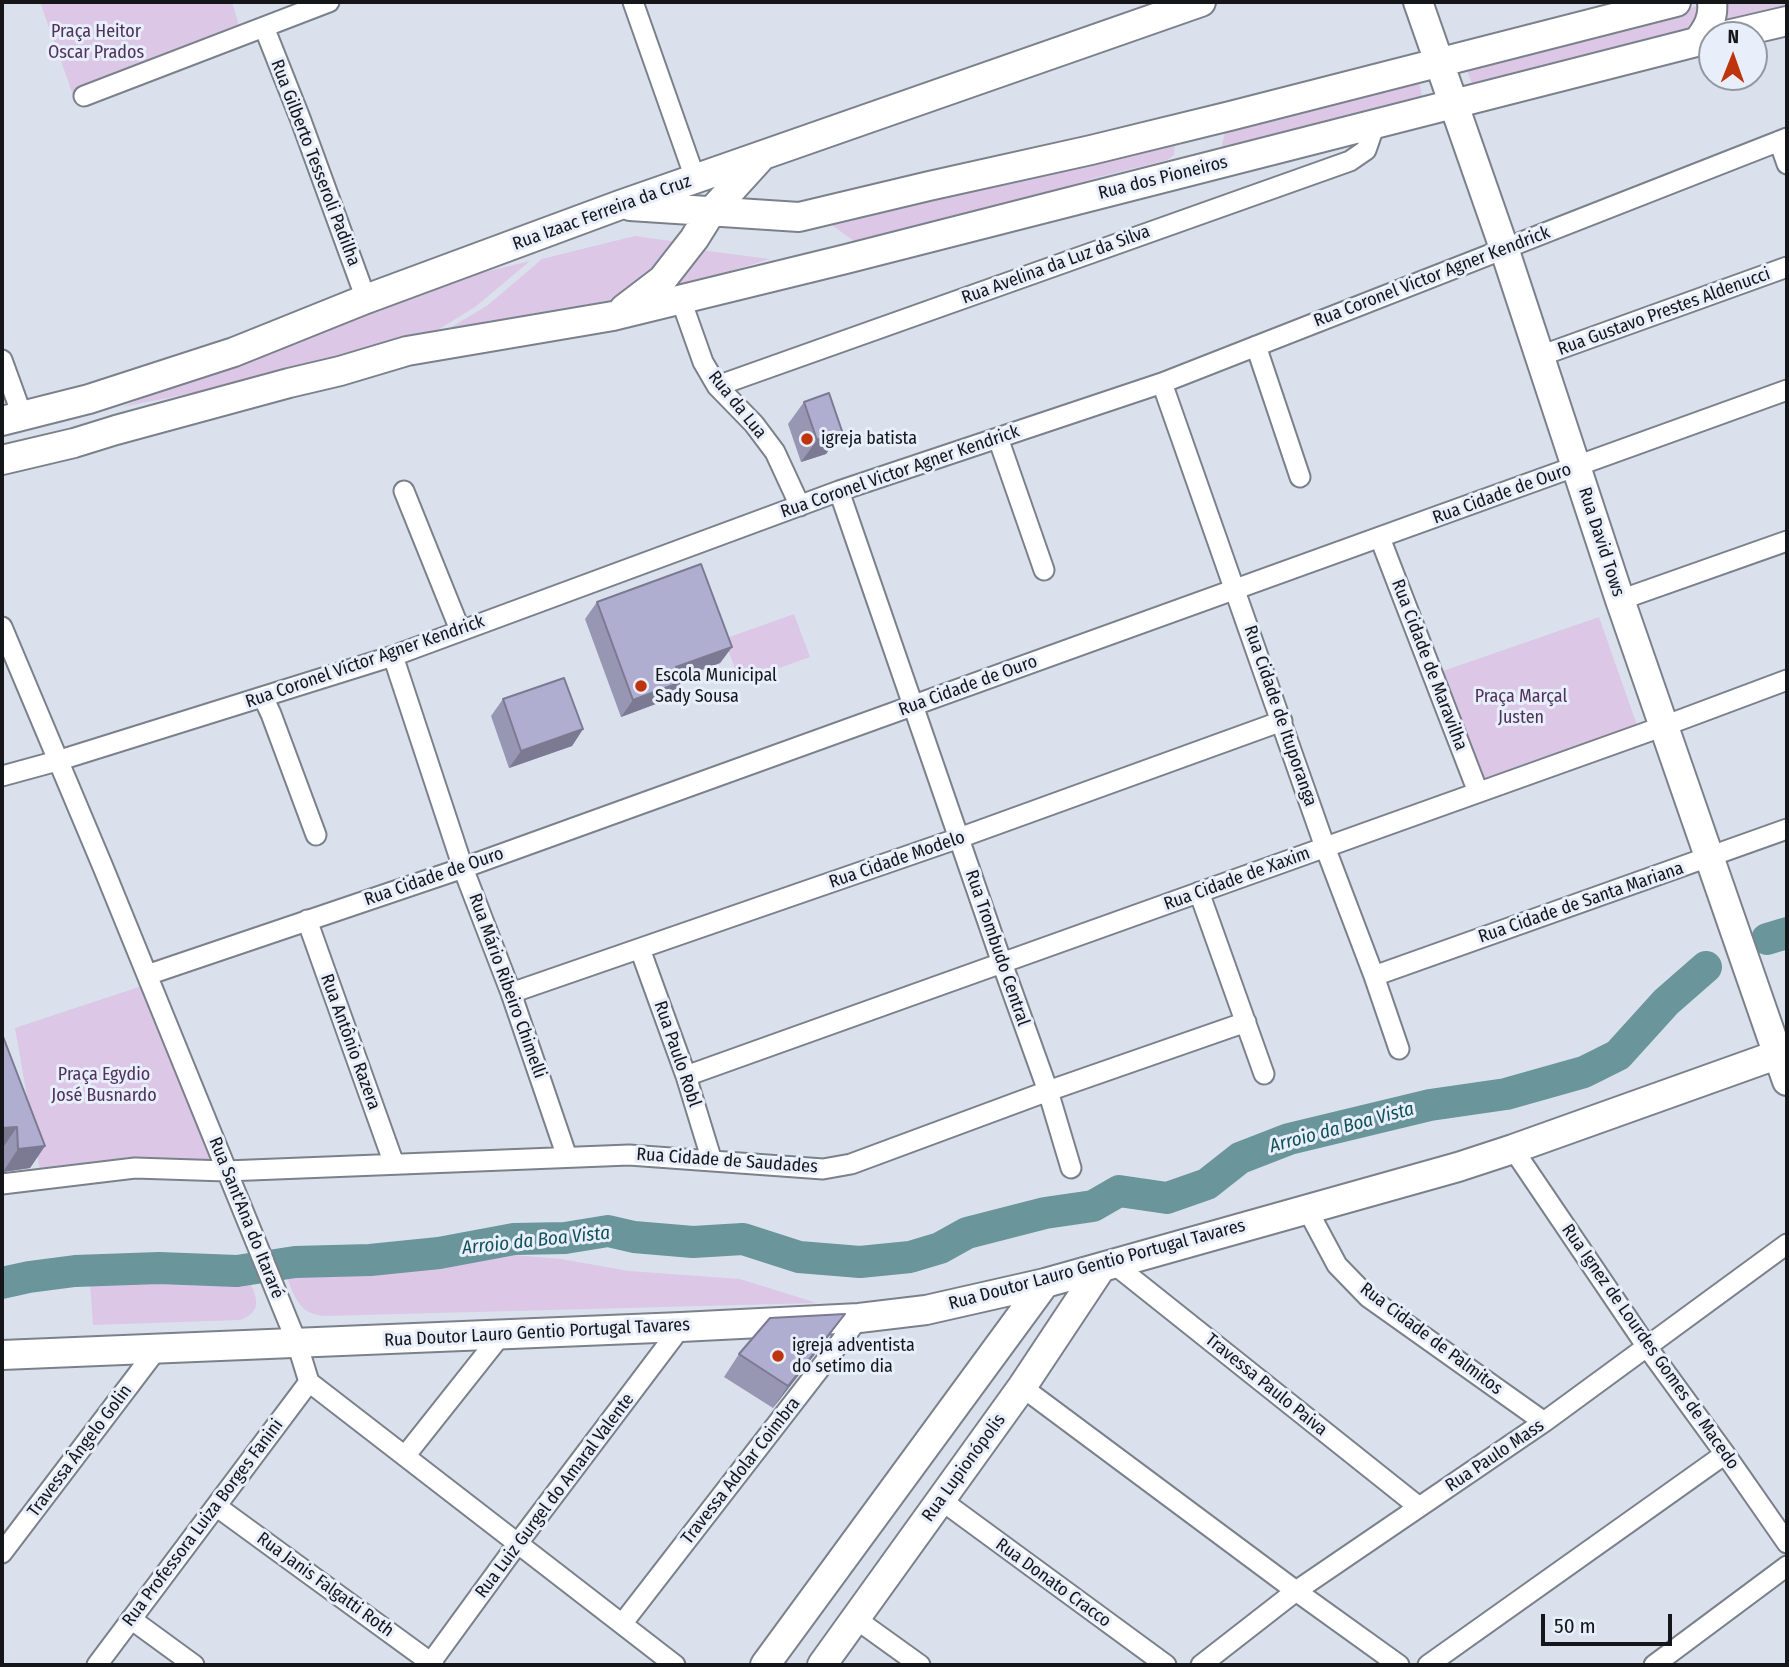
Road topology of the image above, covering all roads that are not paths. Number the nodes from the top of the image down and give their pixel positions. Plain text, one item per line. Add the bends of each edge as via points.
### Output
1 (329, 2) edge
2 (633, 2) edge
3 (1201, 2) edge
4 (1418, 2) edge
5 (1676, 2) edge
6 (1712, 2) edge
7 (1711, 21) edge
8 (1787, 21) edge
9 (1768, 25) edge
10 (264, 27) junction
11 (1698, 42) edge
12 (1439, 61) junction
13 (84, 96) dead end
14 (1453, 104) junction
15 (1230, 116) junction
16 (1376, 124) junction
17 (1184, 127) junction
18 (1783, 139) edge
19 (764, 153) junction
20 (1787, 164) edge
21 (1217, 165) junction
22 (1169, 177) junction
23 (695, 178) junction
24 (620, 205) junction
25 (711, 212) junction
26 (799, 217) junction
27 (1504, 248) junction
28 (1787, 267) edge
29 (366, 299) junction
30 (681, 300) junction
31 (613, 316) junction
32 (1256, 346) junction
33 (1540, 356) junction
34 (2, 360) edge
35 (1162, 383) junction
36 (717, 386) junction
37 (1787, 390) edge
38 (12, 418) edge
39 (998, 438) junction
40 (2, 460) edge
41 (1576, 467) junction
42 (1300, 477) dead end
43 (404, 491) dead end
44 (839, 491) junction
45 (800, 506) junction
46 (1380, 538) junction
47 (1787, 541) edge
48 (1044, 570) dead end
49 (1236, 589) junction
50 (1620, 600) junction
51 (2, 627) edge
52 (460, 631) junction
53 (393, 656) junction
54 (1787, 680) edge
55 (263, 697) junction
56 (913, 706) junction
57 (1282, 721) junction
58 (1664, 726) junction
59 (57, 761) junction
60 (2, 776) edge
61 (1478, 792) junction
62 (1787, 829) edge
63 (316, 835) dead end
64 (959, 838) junction
65 (1325, 847) junction
66 (1710, 858) junction
67 (463, 868) junction
68 (1199, 892) junction
69 (306, 920) junction
70 (640, 949) junction
71 (1002, 963) junction
72 (147, 975) junction
73 (1374, 976) junction
74 (512, 993) junction
75 (1246, 1022) junction
76 (1399, 1049) dead end
77 (1783, 1051) edge
78 (1264, 1074) dead end
79 (686, 1076) junction
80 (1787, 1081) edge
81 (1048, 1091) junction
82 (1513, 1149) junction
83 (567, 1157) junction
84 (712, 1161) junction
85 (394, 1164) junction
86 (1071, 1168) dead end
87 (226, 1171) junction
88 (2, 1184) edge
89 (1307, 1209) junction
90 (1787, 1244) edge
91 (1107, 1266) junction
92 (1045, 1283) junction
93 (859, 1318) junction
94 (681, 1327) junction
95 (501, 1335) junction
96 (297, 1343) junction
97 (1647, 1347) junction
98 (158, 1349) junction
99 (2, 1355) edge
100 (309, 1381) junction
101 (1022, 1387) junction
102 (1544, 1423) junction
103 (1725, 1454) junction
104 (405, 1456) junction
105 (941, 1500) junction
106 (216, 1506) junction
107 (1419, 1507) junction
108 (518, 1543) junction
109 (1787, 1543) edge
110 (2, 1553) edge
111 (1787, 1566) edge
112 (1296, 1591) junction
113 (131, 1619) junction
114 (856, 1619) junction
115 (622, 1624) junction
116 (431, 1664) edge
117 (97, 1665) edge
118 (194, 1665) edge
119 (675, 1665) edge
120 (765, 1665) edge
121 (822, 1665) edge
122 (920, 1665) edge
123 (1166, 1665) edge
124 (1201, 1665) edge
125 (1399, 1665) edge
126 (1428, 1665) edge
127 (1654, 1665) edge

1 - 10 street
2 - 23 street
3 - 19 main road, Rua Izaac Ferreira da Cruz
4 - 12 main road, Rua David Tows
5 - 12 main road
6 - 7 main road
8 - 9 main road
10 - 13 street
10 - 29 street, Rua Gilberto Tesseroli Padilha
11 - 14 main road, Rua dos Pioneiros
12 - 14 main road, Rua David Tows
12 - 15 main road
14 - 16 main road, Rua dos Pioneiros
14 - 27 main road, Rua David Tows
15 - 17 main road
15 - 21 main road via 1216,138
16 - 21 main road, Rua dos Pioneiros
16 - 36 street, Rua Avelina da Luz da Silva via 1366,150 1350,161
17 - 22 main road via 1184,155
17 - 26 main road
18 - 20 street
18 - 27 street, Rua Coronel Victor Agner Kendrick
19 - 23 main road, Rua Izaac Ferreira da Cruz
19 - 25 main road
19 - 26 main road via 756,174 763,198
21 - 22 main road, Rua dos Pioneiros
22 - 30 main road, Rua dos Pioneiros
23 - 24 main road, Rua Izaac Ferreira da Cruz
24 - 25 main road
24 - 29 main road, Rua Izaac Ferreira da Cruz
25 - 26 main road
25 - 31 main road via 662,280
27 - 32 street, Rua Coronel Victor Agner Kendrick
27 - 33 main road, Rua David Tows
28 - 33 street, Rua Gustavo Prestes Aldenucci
29 - 38 main road, Rua Izaac Ferreira da Cruz via 234,352 89,399
30 - 31 main road, Rua dos Pioneiros
30 - 36 street, Rua da Lua via 703,362
31 - 40 main road via 407,351
32 - 35 street, Rua Coronel Victor Agner Kendrick
32 - 42 street
33 - 41 main road, Rua David Tows
34 - 38 street
35 - 39 street, Rua Coronel Victor Agner Kendrick
35 - 49 street, Rua Cidade de Ituporanga
36 - 45 street, Rua da Lua via 775,452
37 - 41 street, Rua Cidade de Ouro
39 - 44 street, Rua Coronel Victor Agner Kendrick
39 - 48 street
41 - 46 street, Rua Cidade de Ouro
41 - 50 main road, Rua David Tows
43 - 52 street
44 - 45 street, Rua Coronel Victor Agner Kendrick
44 - 56 street, Rua Trombudo Central
45 - 52 street, Rua Coronel Victor Agner Kendrick
46 - 49 street, Rua Cidade de Ouro
46 - 61 street, Rua Cidade de Maravilha
47 - 50 street
49 - 56 street, Rua Cidade de Ouro
49 - 57 street, Rua Cidade de Ituporanga
50 - 58 main road, Rua David Tows
51 - 59 street, Rua Sant'Ana do Itararé
52 - 53 street, Rua Coronel Victor Agner Kendrick
53 - 55 street, Rua Coronel Victor Agner Kendrick
53 - 67 street, Rua Mário Ribeiro Chimelli
54 - 58 street, Rua Cidade de Xaxim
55 - 59 street, Rua Coronel Victor Agner Kendrick
55 - 63 street
56 - 64 street, Rua Trombudo Central
56 - 67 street, Rua Cidade de Ouro
57 - 64 street, Rua Cidade Modelo
57 - 65 street, Rua Cidade de Ituporanga
58 - 61 street, Rua Cidade de Xaxim
58 - 66 main road, Rua David Tows
59 - 60 street, Rua Coronel Victor Agner Kendrick
59 - 72 street, Rua Sant'Ana do Itararé
61 - 65 street, Rua Cidade de Xaxim
62 - 66 street, Rua Cidade de Santa Mariana
64 - 70 street, Rua Cidade Modelo
64 - 71 street, Rua Trombudo Central
65 - 68 street, Rua Cidade de Xaxim
65 - 73 street, Rua Cidade de Ituporanga
66 - 73 street, Rua Cidade de Santa Mariana
66 - 77 main road, Rua David Tows
67 - 69 street, Rua Cidade de Ouro
67 - 74 street, Rua Mário Ribeiro Chimelli
68 - 71 street, Rua Cidade de Xaxim
68 - 75 street
69 - 72 street, Rua Cidade de Ouro
69 - 85 street, Rua Antônio Razera
70 - 74 street, Rua Cidade Modelo
70 - 79 street, Rua Paulo Robl
71 - 79 street, Rua Cidade de Xaxim
71 - 81 street, Rua Trombudo Central
72 - 87 street, Rua Sant'Ana do Itararé
73 - 76 street, Rua Cidade de Ituporanga
74 - 83 street, Rua Mário Ribeiro Chimelli
75 - 78 street
75 - 81 street, Rua Cidade de Saudades
77 - 80 main road, Rua David Tows
77 - 82 main road, Rua Doutor Lauro Gentio Portugal Tavares
79 - 84 street, Rua Paulo Robl
81 - 84 street, Rua Cidade de Saudades via 851,1164 823,1169
81 - 86 street, Rua Trombudo Central
82 - 89 main road, Rua Doutor Lauro Gentio Portugal Tavares
82 - 97 street, Rua Ignez de Lourdes Gomes de Macedo
83 - 84 street, Rua Cidade de Saudades via 629,1155
83 - 85 street, Rua Cidade de Saudades
85 - 87 street, Rua Cidade de Saudades
87 - 88 street, Rua Cidade de Saudades via 135,1168
87 - 96 street, Rua Sant'Ana do Itararé
89 - 91 main road, Rua Doutor Lauro Gentio Portugal Tavares
89 - 102 street, Rua Cidade de Palmitos via 1337,1265 1368,1297
90 - 97 street, Rua Paulo Mass
91 - 92 main road, Rua Doutor Lauro Gentio Portugal Tavares
91 - 101 main road, Rua Lupionópolis
91 - 107 street, Travessa Paulo Paiva
92 - 93 main road, Rua Doutor Lauro Gentio Portugal Tavares via 926,1310
92 - 120 main road
93 - 94 main road, Rua Doutor Lauro Gentio Portugal Tavares
93 - 115 street, Travessa Adolar Coimbra
94 - 95 main road, Rua Doutor Lauro Gentio Portugal Tavares
94 - 108 street, Rua Luiz Gurgel do Amaral Valente
95 - 96 main road, Rua Doutor Lauro Gentio Portugal Tavares
95 - 104 street
96 - 98 main road, Rua Doutor Lauro Gentio Portugal Tavares
96 - 100 street, Rua Sant'Ana do Itararé
97 - 102 street, Rua Paulo Mass
97 - 103 street, Rua Ignez de Lourdes Gomes de Macedo
98 - 99 main road, Rua Doutor Lauro Gentio Portugal Tavares
98 - 110 street, Travessa Ângelo Golin
100 - 104 street
100 - 106 street, Rua Professora Luiza Borges Fanini
101 - 105 main road, Rua Lupionópolis
101 - 112 street
102 - 107 street, Rua Paulo Mass
103 - 109 street, Rua Ignez de Lourdes Gomes de Macedo
103 - 126 street
104 - 108 street
105 - 114 main road, Rua Lupionópolis
105 - 123 street, Rua Donato Cracco
106 - 113 street, Rua Professora Luiza Borges Fanini
106 - 116 street, Rua Janis Falgatti Roth
107 - 112 street, Rua Paulo Mass
108 - 115 street
108 - 116 street, Rua Luiz Gurgel do Amaral Valente
111 - 127 street
112 - 124 street, Rua Paulo Mass
112 - 125 street
113 - 117 street, Rua Professora Luiza Borges Fanini
113 - 118 street
114 - 121 main road, Rua Lupionópolis
114 - 122 street
115 - 119 street

